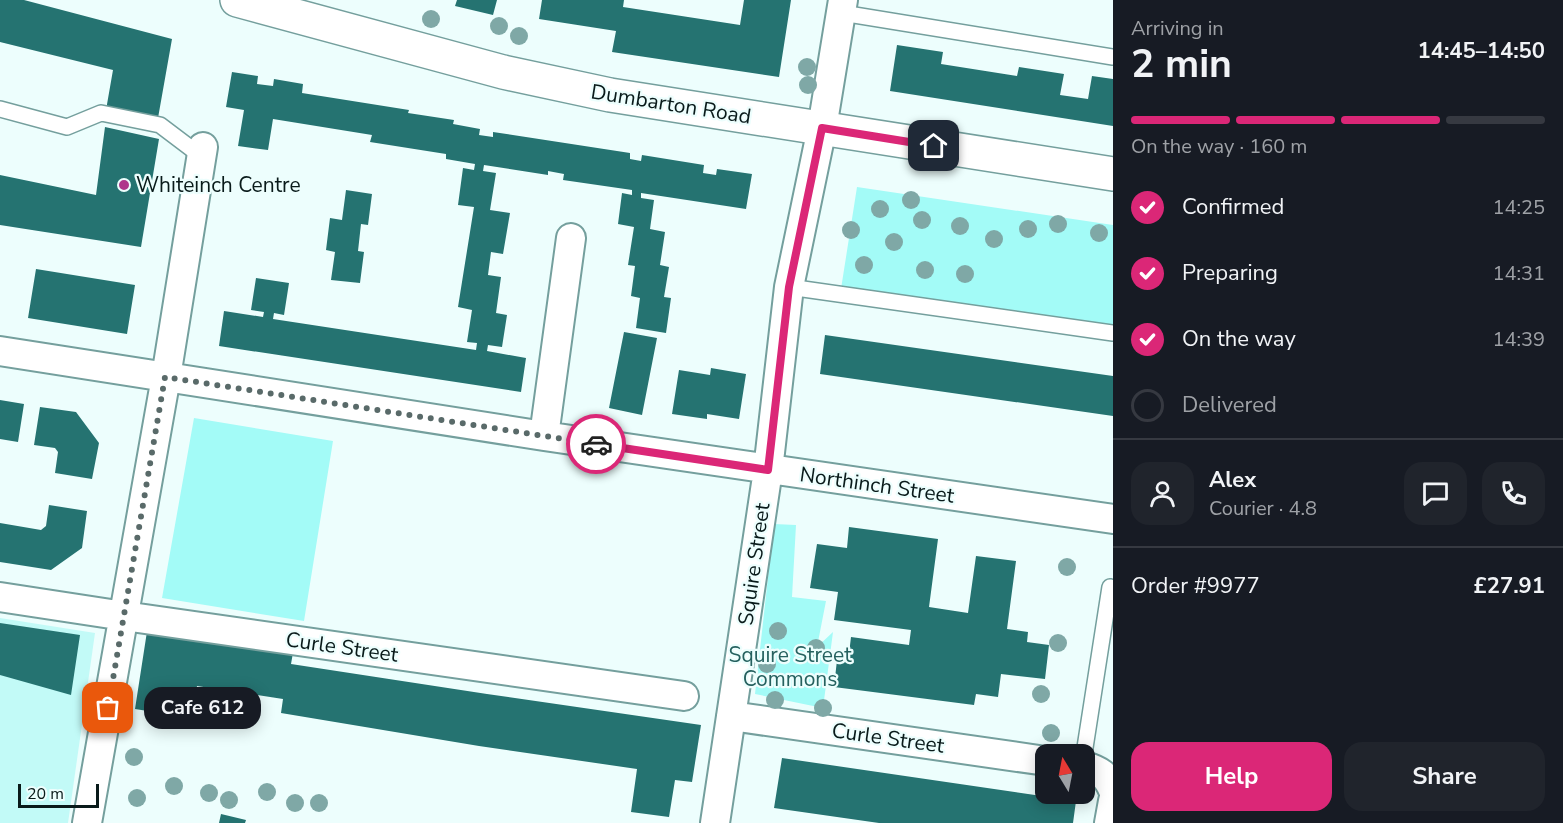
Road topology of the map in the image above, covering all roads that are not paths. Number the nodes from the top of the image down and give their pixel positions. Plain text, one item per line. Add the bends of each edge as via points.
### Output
1 (237, 0) edge
2 (842, 7) edge
3 (1113, 57) edge
4 (0, 110) edge
5 (822, 128) junction
6 (202, 152) joint
7 (1113, 174) edge
8 (571, 238) dead end
9 (789, 287) junction
10 (1113, 333) edge
11 (0, 351) edge
12 (165, 377) junction
13 (544, 436) junction
14 (768, 470) junction
15 (1113, 519) edge
16 (1110, 587) dead end
17 (0, 597) edge
18 (124, 616) junction
19 (684, 696) dead end
20 (731, 716) junction
21 (1086, 744) edge
22 (1035, 758) edge
23 (1095, 770) edge
24 (1113, 790) edge
25 (1113, 801) edge
26 (87, 823) edge
27 (715, 823) edge
28 (1109, 823) edge

1 - 5 street, Dumbarton Road via 503,72 610,95
2 - 3 lane
2 - 5 street, Squire Street
4 - 6 lane via 67,127 101,113 160,124
5 - 7 street, Dumbarton Road
5 - 9 street, Squire Street
6 - 12 street
8 - 13 street
9 - 10 lane
9 - 14 street, Squire Street
11 - 12 street, Northinch Street
12 - 13 street, Northinch Street
12 - 18 street
13 - 14 street, Northinch Street
14 - 15 street, Northinch Street
14 - 20 street, Squire Street
16 - 21 lane
17 - 18 street, Curle Street
18 - 19 street, Curle Street
18 - 26 street
20 - 22 street, Curle Street
20 - 27 street, Squire Street
23 - 24 street via 1102,772
25 - 28 street

